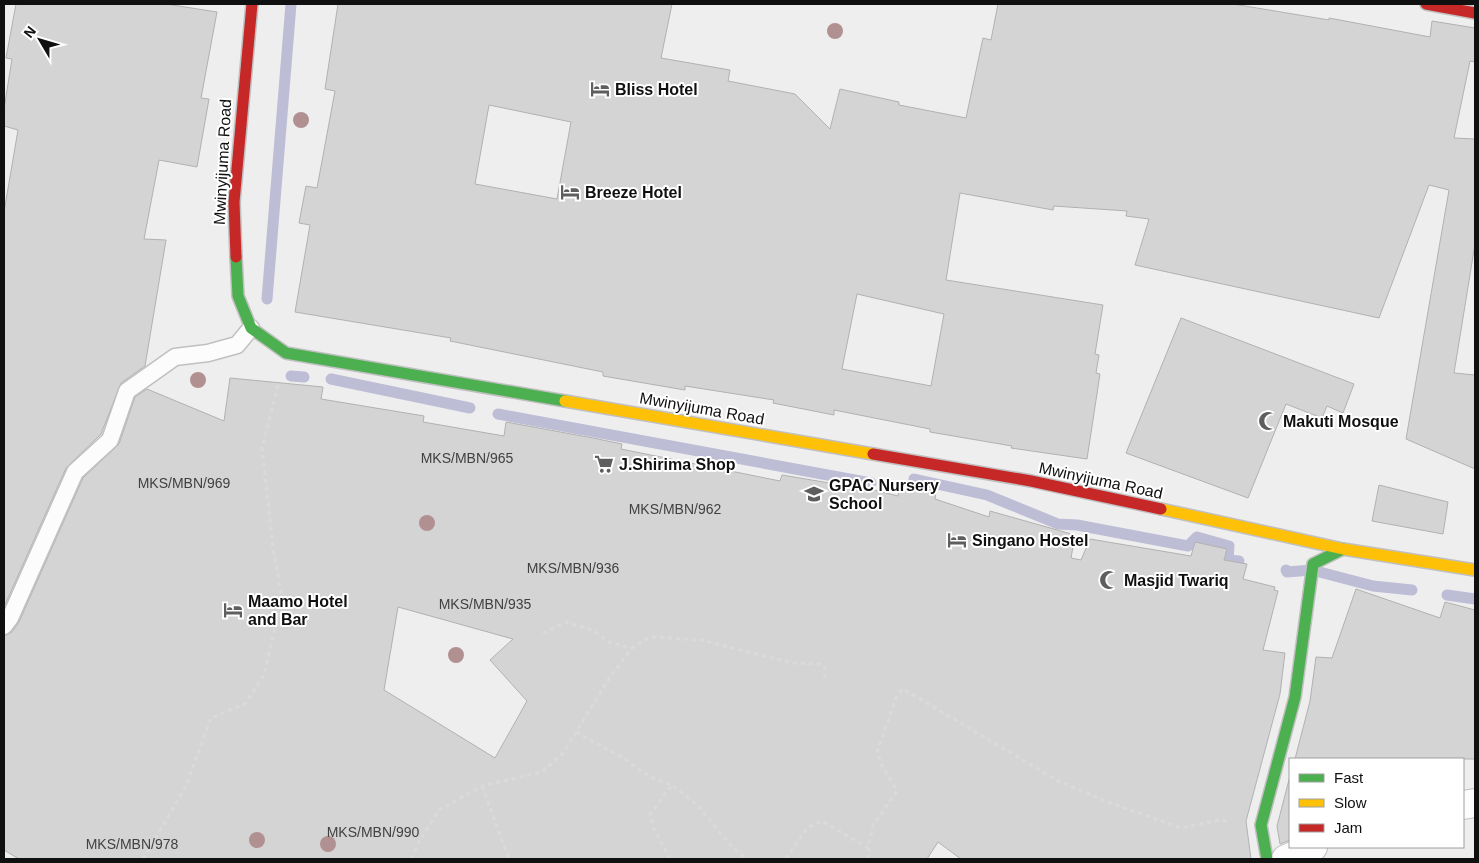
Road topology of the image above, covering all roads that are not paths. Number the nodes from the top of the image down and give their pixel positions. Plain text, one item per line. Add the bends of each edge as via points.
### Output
1 (252, 4) edge
2 (1429, 4) edge
3 (1475, 13) edge
4 (251, 328) junction
5 (1344, 549) junction
6 (1475, 570) edge
7 (4, 626) edge
8 (1311, 848) edge
9 (1267, 859) edge
10 (1286, 859) edge

1 - 4 street, Mwinyijuma Road via 234,202 238,296
2 - 3 street
4 - 5 street, Mwinyijuma Road via 286,353 1031,482
4 - 7 lane via 237,345 175,358 127,391 110,440 75,472
5 - 6 street, Mwinyijuma Road
5 - 9 street via 1313,564 1295,697 1260,825
8 - 10 street

